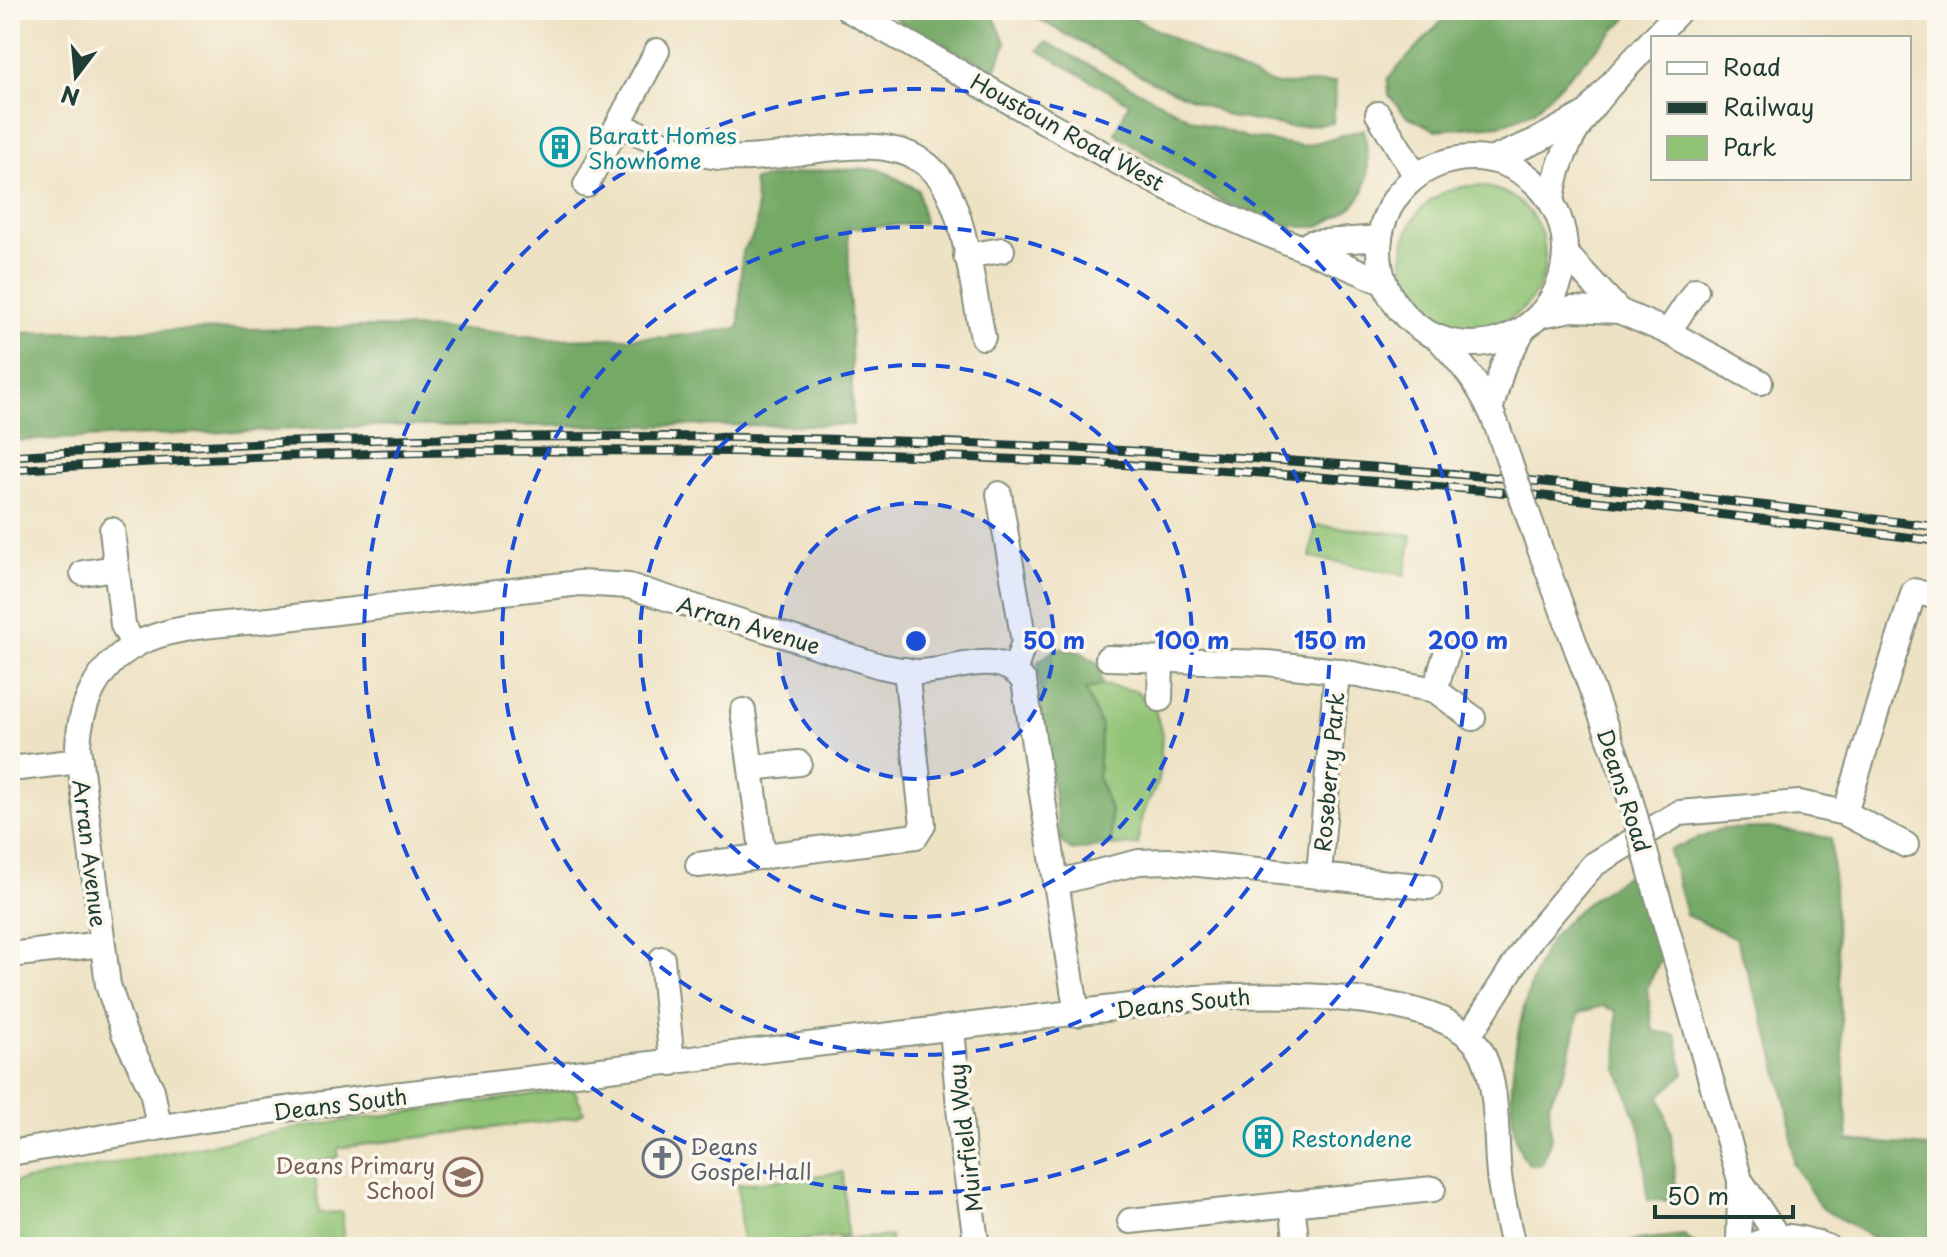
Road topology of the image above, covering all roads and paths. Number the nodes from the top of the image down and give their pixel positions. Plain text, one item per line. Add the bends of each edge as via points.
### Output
1 (849, 10) edge
2 (1680, 10) edge
3 (1657, 36) edge
4 (1651, 42) edge
5 (657, 51) dead end
6 (1378, 114) dead end
7 (1585, 114) junction
8 (620, 125) junction
9 (1491, 160) junction
10 (1416, 176) junction
11 (586, 185) dead end
12 (1552, 201) junction
13 (1380, 238) junction
14 (1292, 242) junction
15 (1002, 250) dead end
16 (1566, 254) junction
17 (966, 256) junction
18 (1384, 283) junction
19 (1696, 290) dead end
20 (1619, 311) junction
21 (1532, 322) junction
22 (1668, 332) junction
23 (983, 337) dead end
24 (1437, 337) junction
25 (1760, 382) dead end
26 (1494, 418) junction
27 (999, 494) dead end
28 (112, 530) dead end
29 (115, 568) junction
30 (83, 573) dead end
31 (1937, 597) edge
32 (134, 646) junction
33 (1446, 654) dead end
34 (1108, 658) dead end
35 (1161, 662) junction
36 (1015, 669) junction
37 (906, 670) junction
38 (1337, 671) junction
39 (1435, 690) junction
40 (1160, 699) dead end
41 (743, 711) dead end
42 (1473, 718) dead end
43 (80, 761) junction
44 (799, 763) dead end
45 (751, 768) junction
46 (10, 769) edge
47 (1845, 813) junction
48 (1906, 845) dead end
49 (763, 857) junction
50 (698, 865) dead end
51 (1319, 874) junction
52 (1059, 882) junction
53 (1429, 887) dead end
54 (102, 944) junction
55 (10, 955) edge
56 (662, 959) dead end
57 (1077, 1014) junction
58 (952, 1029) junction
59 (1470, 1034) junction
60 (672, 1063) junction
61 (159, 1127) junction
62 (10, 1153) edge
63 (1740, 1180) junction
64 (1433, 1189) dead end
65 (1292, 1203) junction
66 (1130, 1221) dead end
67 (1777, 1236) junction
68 (977, 1247) edge
69 (1297, 1247) edge
70 (1513, 1247) edge
71 (1739, 1247) edge
72 (1752, 1247) edge
73 (1827, 1247) edge

1 - 14 street, Houstoun Road West via 1118,161 1235,220
2 - 3 street
4 - 7 street
5 - 8 street
6 - 10 street
7 - 9 street
7 - 12 street via 1559,163
8 - 11 street
8 - 17 street via 679,149 730,158 874,146 911,154 940,179 952,200
9 - 10 street via 1452,160
9 - 12 street via 1515,168
10 - 13 street via 1392,203
12 - 16 street via 1563,226
13 - 14 street, Houstoun Road West via 1337,244
13 - 18 street
14 - 18 street, Houstoun Road West
15 - 17 street
16 - 20 street
16 - 21 street via 1558,286
17 - 23 street
18 - 24 street via 1397,306
19 - 22 street
20 - 21 street via 1572,309
20 - 22 street
21 - 24 street via 1496,341 1466,344
21 - 26 street via 1503,366
22 - 25 street
24 - 26 street, Deans Road via 1471,372
26 - 63 street, Deans Road, bridge via 1624,777
27 - 36 street via 1024,642
28 - 29 street
29 - 30 street
29 - 32 street via 123,625
31 - 47 street via 1914,591
32 - 37 street, Arran Avenue via 177,632 580,583 629,586
32 - 43 street, Arran Avenue via 106,670 87,698 79,732
33 - 39 street
34 - 35 street, Roseberry Park
35 - 38 street, Roseberry Park via 1229,661
35 - 40 street
36 - 37 street, Arran Avenue via 993,662
36 - 52 street via 1024,681
37 - 49 street via 923,825 916,836
38 - 39 street, Roseberry Park
38 - 51 street, Roseberry Park
39 - 42 street, Roseberry Park
41 - 45 street
43 - 46 street, Arran Avenue
43 - 54 street, Arran Avenue
44 - 45 street
45 - 49 street
47 - 48 street
47 - 59 street via 1799,803 1679,813 1593,865 1532,937
49 - 50 street
51 - 52 street, Roseberry Park via 1139,862
51 - 53 street, Roseberry Park
52 - 57 street
54 - 55 street, Arran Avenue
54 - 61 street, Arran Avenue via 116,1014 152,1090
56 - 60 street
57 - 58 street, Deans South
57 - 59 street, Deans South via 1280,993 1411,1010 1452,1022
58 - 60 street, Deans South
58 - 68 street, Muirfield Way
59 - 70 street via 1485,1057 1491,1086 1499,1179
60 - 61 street, Deans South
61 - 62 street, Deans South
63 - 67 street, Deans Road
63 - 71 street, Deans Road
64 - 65 street
65 - 66 street
65 - 69 street
67 - 72 street
67 - 73 street via 1801,1237

